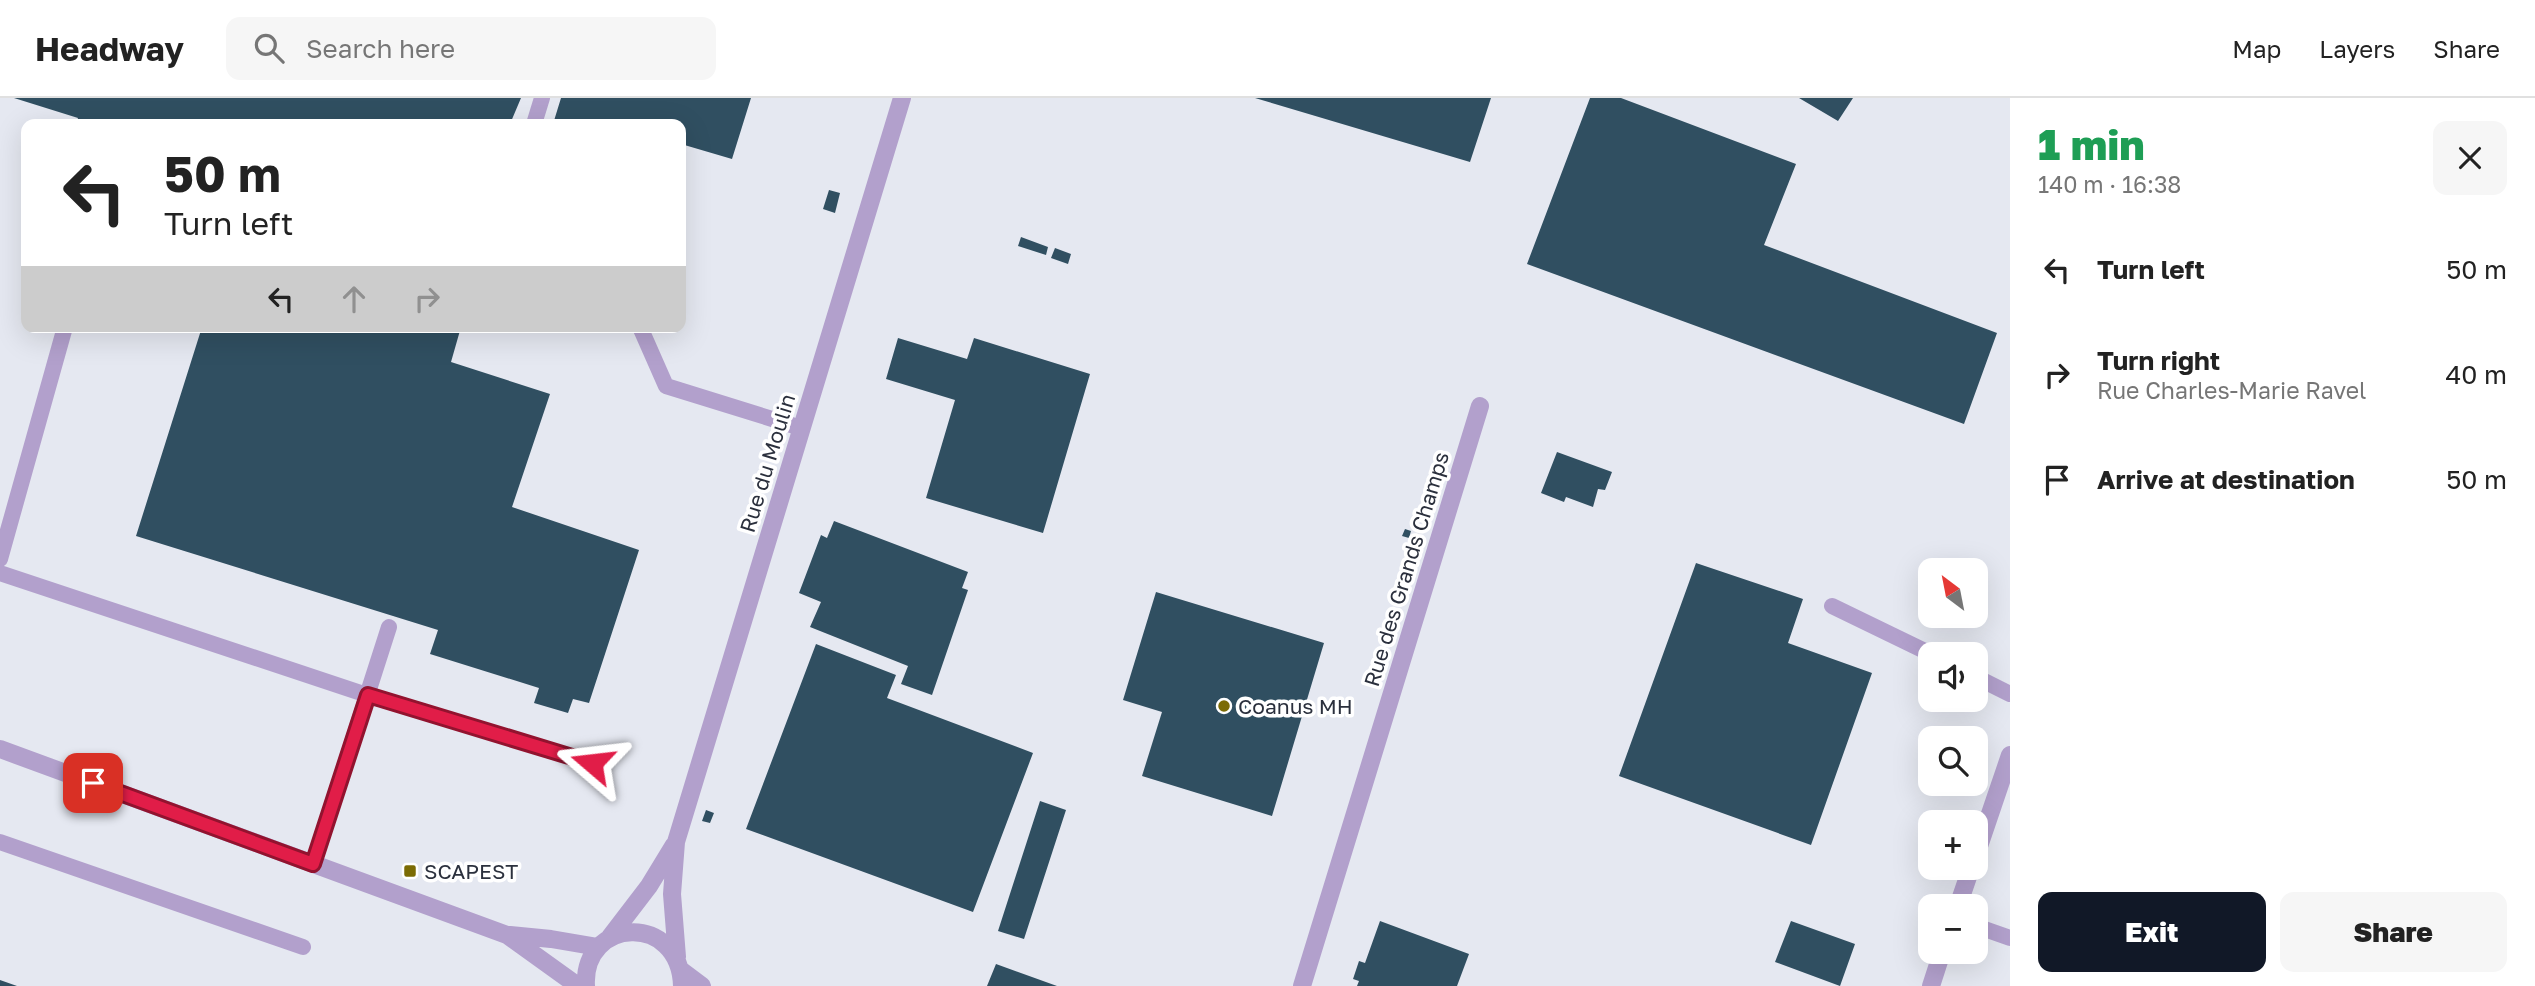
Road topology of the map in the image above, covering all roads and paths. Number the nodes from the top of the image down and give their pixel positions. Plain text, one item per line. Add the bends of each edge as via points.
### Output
1 (542, 98) edge
2 (902, 98) edge
3 (536, 119) edge
4 (63, 333) edge
5 (643, 333) edge
6 (1480, 406) dead end
7 (801, 428) junction
8 (0, 559) edge
9 (0, 573) edge
10 (1832, 606) dead end
11 (390, 626) dead end
12 (1918, 648) edge
13 (1988, 683) edge
14 (2010, 694) edge
15 (368, 695) junction
16 (0, 749) edge
17 (2010, 755) edge
18 (592, 763) dead end
19 (1988, 820) edge
20 (0, 842) edge
21 (676, 842) junction
22 (313, 864) junction
23 (1988, 930) edge
24 (507, 935) junction
25 (2010, 938) edge
26 (604, 943) junction
27 (303, 947) dead end
28 (1938, 964) edge
29 (680, 971) edge
30 (578, 986) edge
31 (586, 986) edge
32 (702, 986) edge
33 (1302, 986) edge
34 (1931, 986) edge

1 - 3 lane
2 - 7 street, Rue du Moulin
4 - 8 lane
5 - 7 lane via 666,386
6 - 33 street, Rue des Grands Champs
7 - 21 street, Rue du Moulin
9 - 15 lane
10 - 12 lane
11 - 15 lane
13 - 14 lane
15 - 18 lane
15 - 22 lane
16 - 22 street
17 - 19 street
20 - 27 lane
21 - 26 street, Rue du Moulin via 649,886
21 - 29 street, Rue du Moulin via 672,894
22 - 24 street
23 - 25 lane
24 - 26 street
24 - 30 street
26 - 29 street via 624,932 647,934 667,945
26 - 31 street, Rue du Moulin via 589,960
28 - 34 street
29 - 32 street

